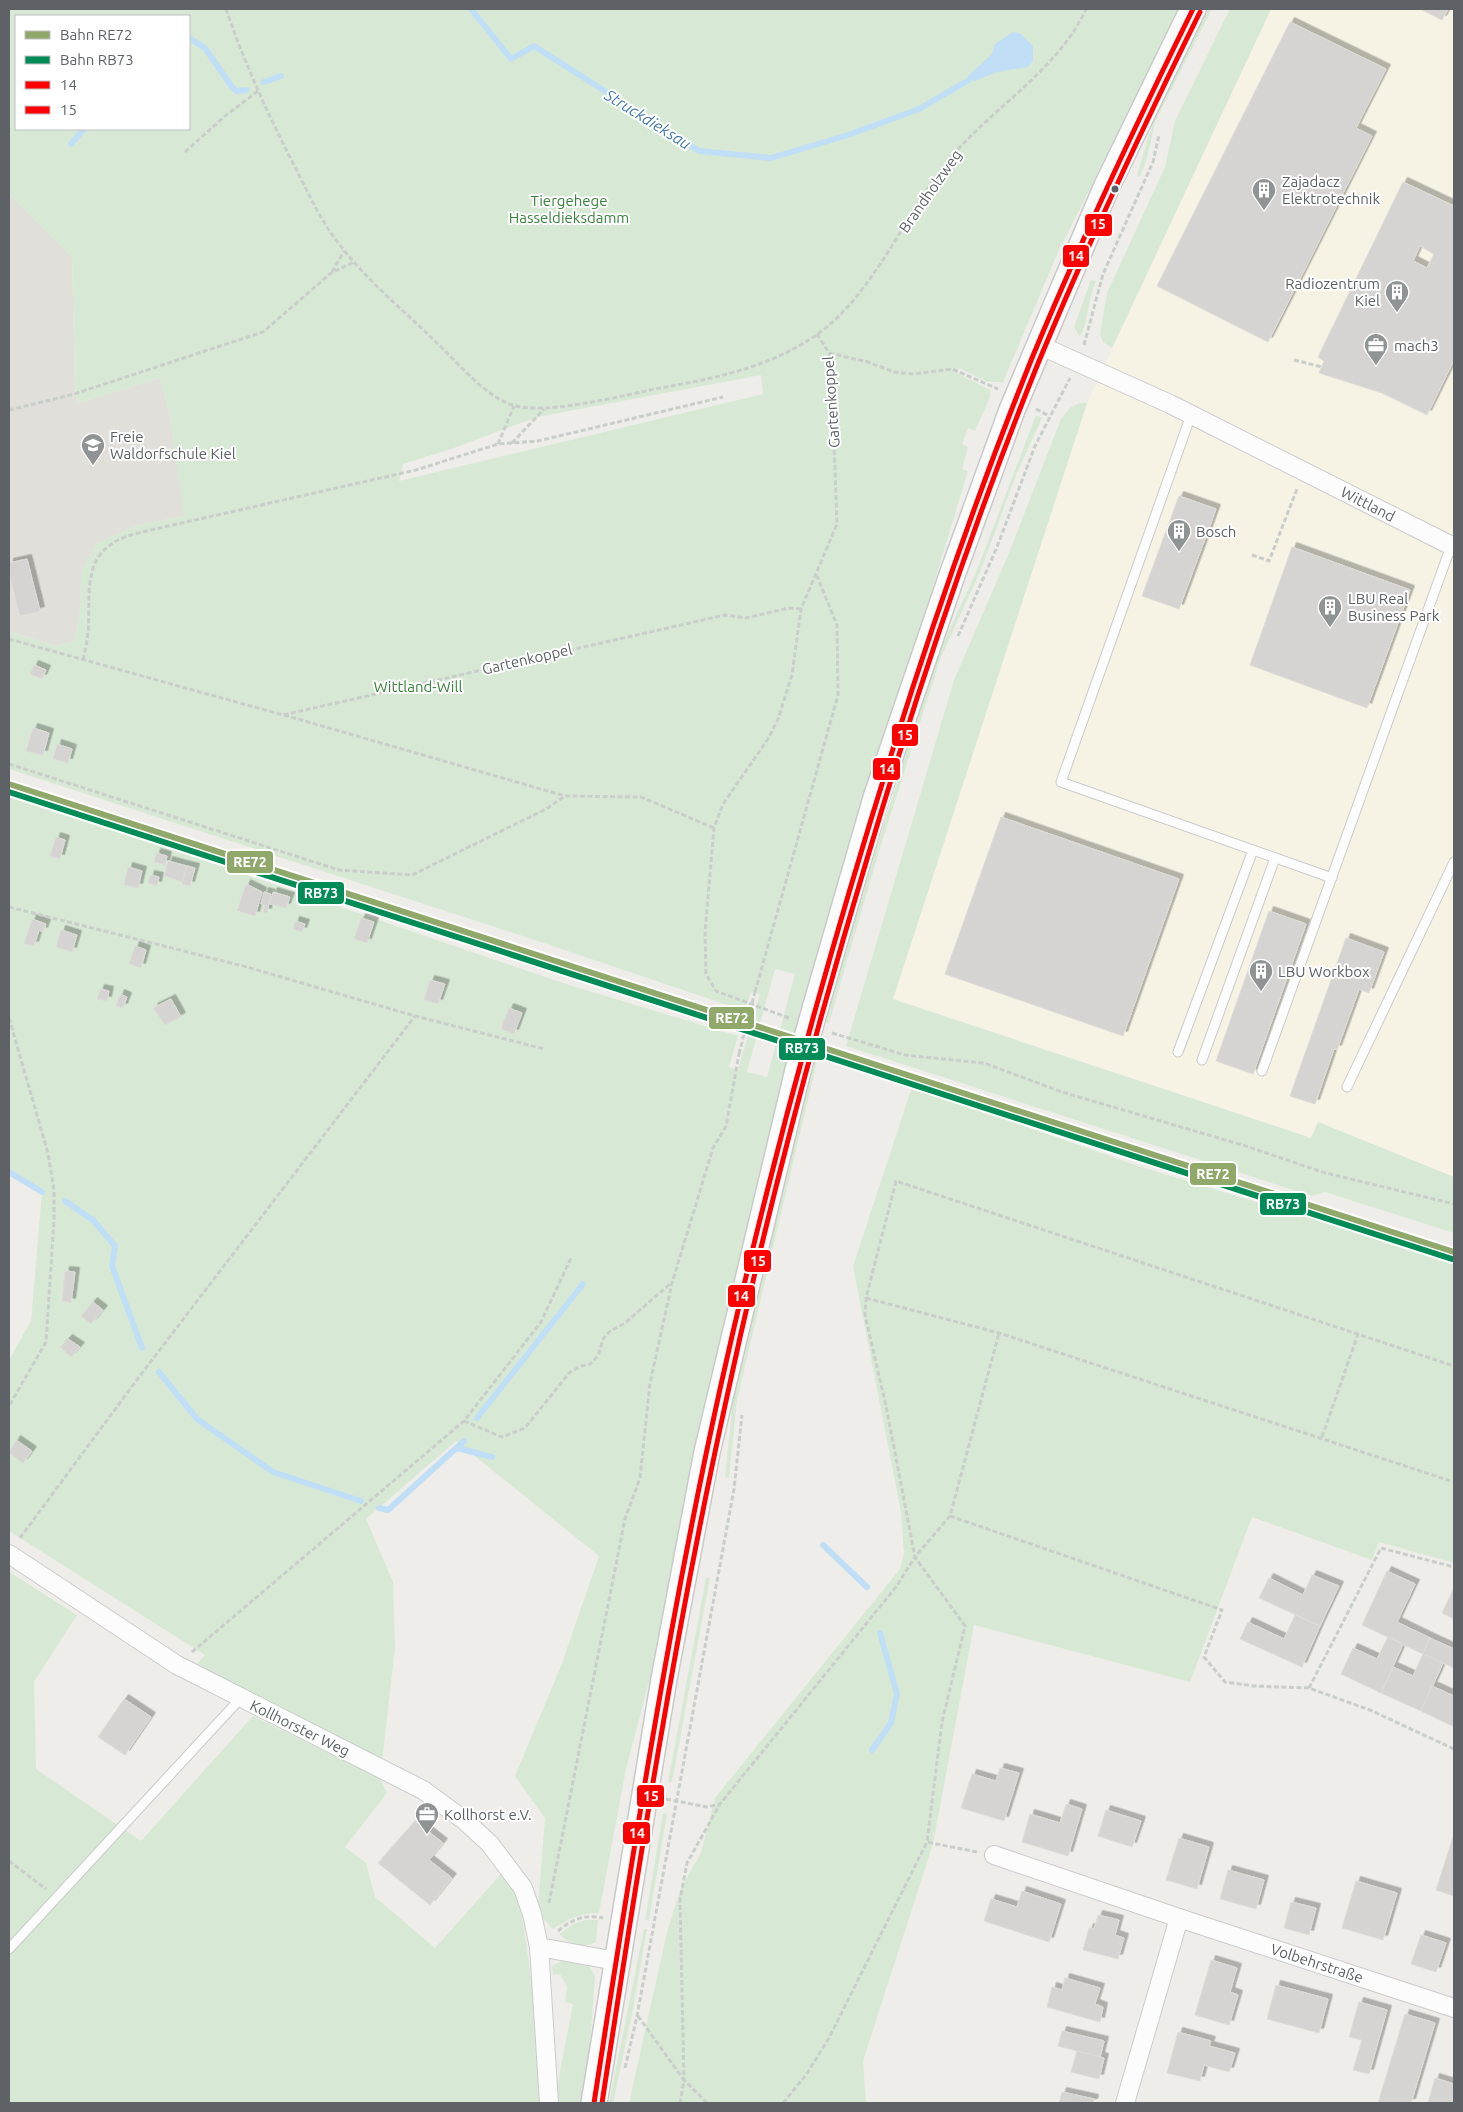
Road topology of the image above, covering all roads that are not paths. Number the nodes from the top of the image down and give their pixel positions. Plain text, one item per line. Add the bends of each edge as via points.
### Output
1 (1193, 9) edge
2 (1039, 345) junction
3 (1191, 415) junction
4 (1453, 546) edge
5 (1253, 850) junction
6 (1275, 858) junction
7 (1454, 862) edge
8 (1332, 878) junction
9 (1178, 1052) dead end
10 (1202, 1060) dead end
11 (1262, 1071) dead end
12 (1347, 1087) dead end
13 (12, 1549) edge
14 (240, 1699) junction
15 (994, 1856) road end
16 (1179, 1918) junction
17 (539, 1947) junction
18 (9, 1949) edge
19 (616, 1961) junction
20 (1454, 2008) edge
21 (549, 2103) edge
22 (594, 2103) edge
23 (1125, 2103) edge

1 - 2 main road via 1110,180
2 - 3 street, Wittland
2 - 19 main road, bridge via 958,560 876,798 807,1015 798,1070 707,1452
3 - 4 street, Wittland
3 - 5 lane via 1061,782
4 - 8 lane
5 - 6 lane
5 - 9 lane
6 - 8 lane
6 - 10 lane
7 - 12 lane
8 - 11 lane
13 - 14 street, Kollhorster Weg via 177,1665
14 - 17 street, Kollhorster Weg via 423,1790 464,1820 490,1844 523,1888
14 - 18 lane
15 - 16 street, Volbehrstraße
16 - 20 street, Volbehrstraße
16 - 23 street
17 - 19 street
17 - 21 street, Kollhorster Weg
19 - 22 main road

